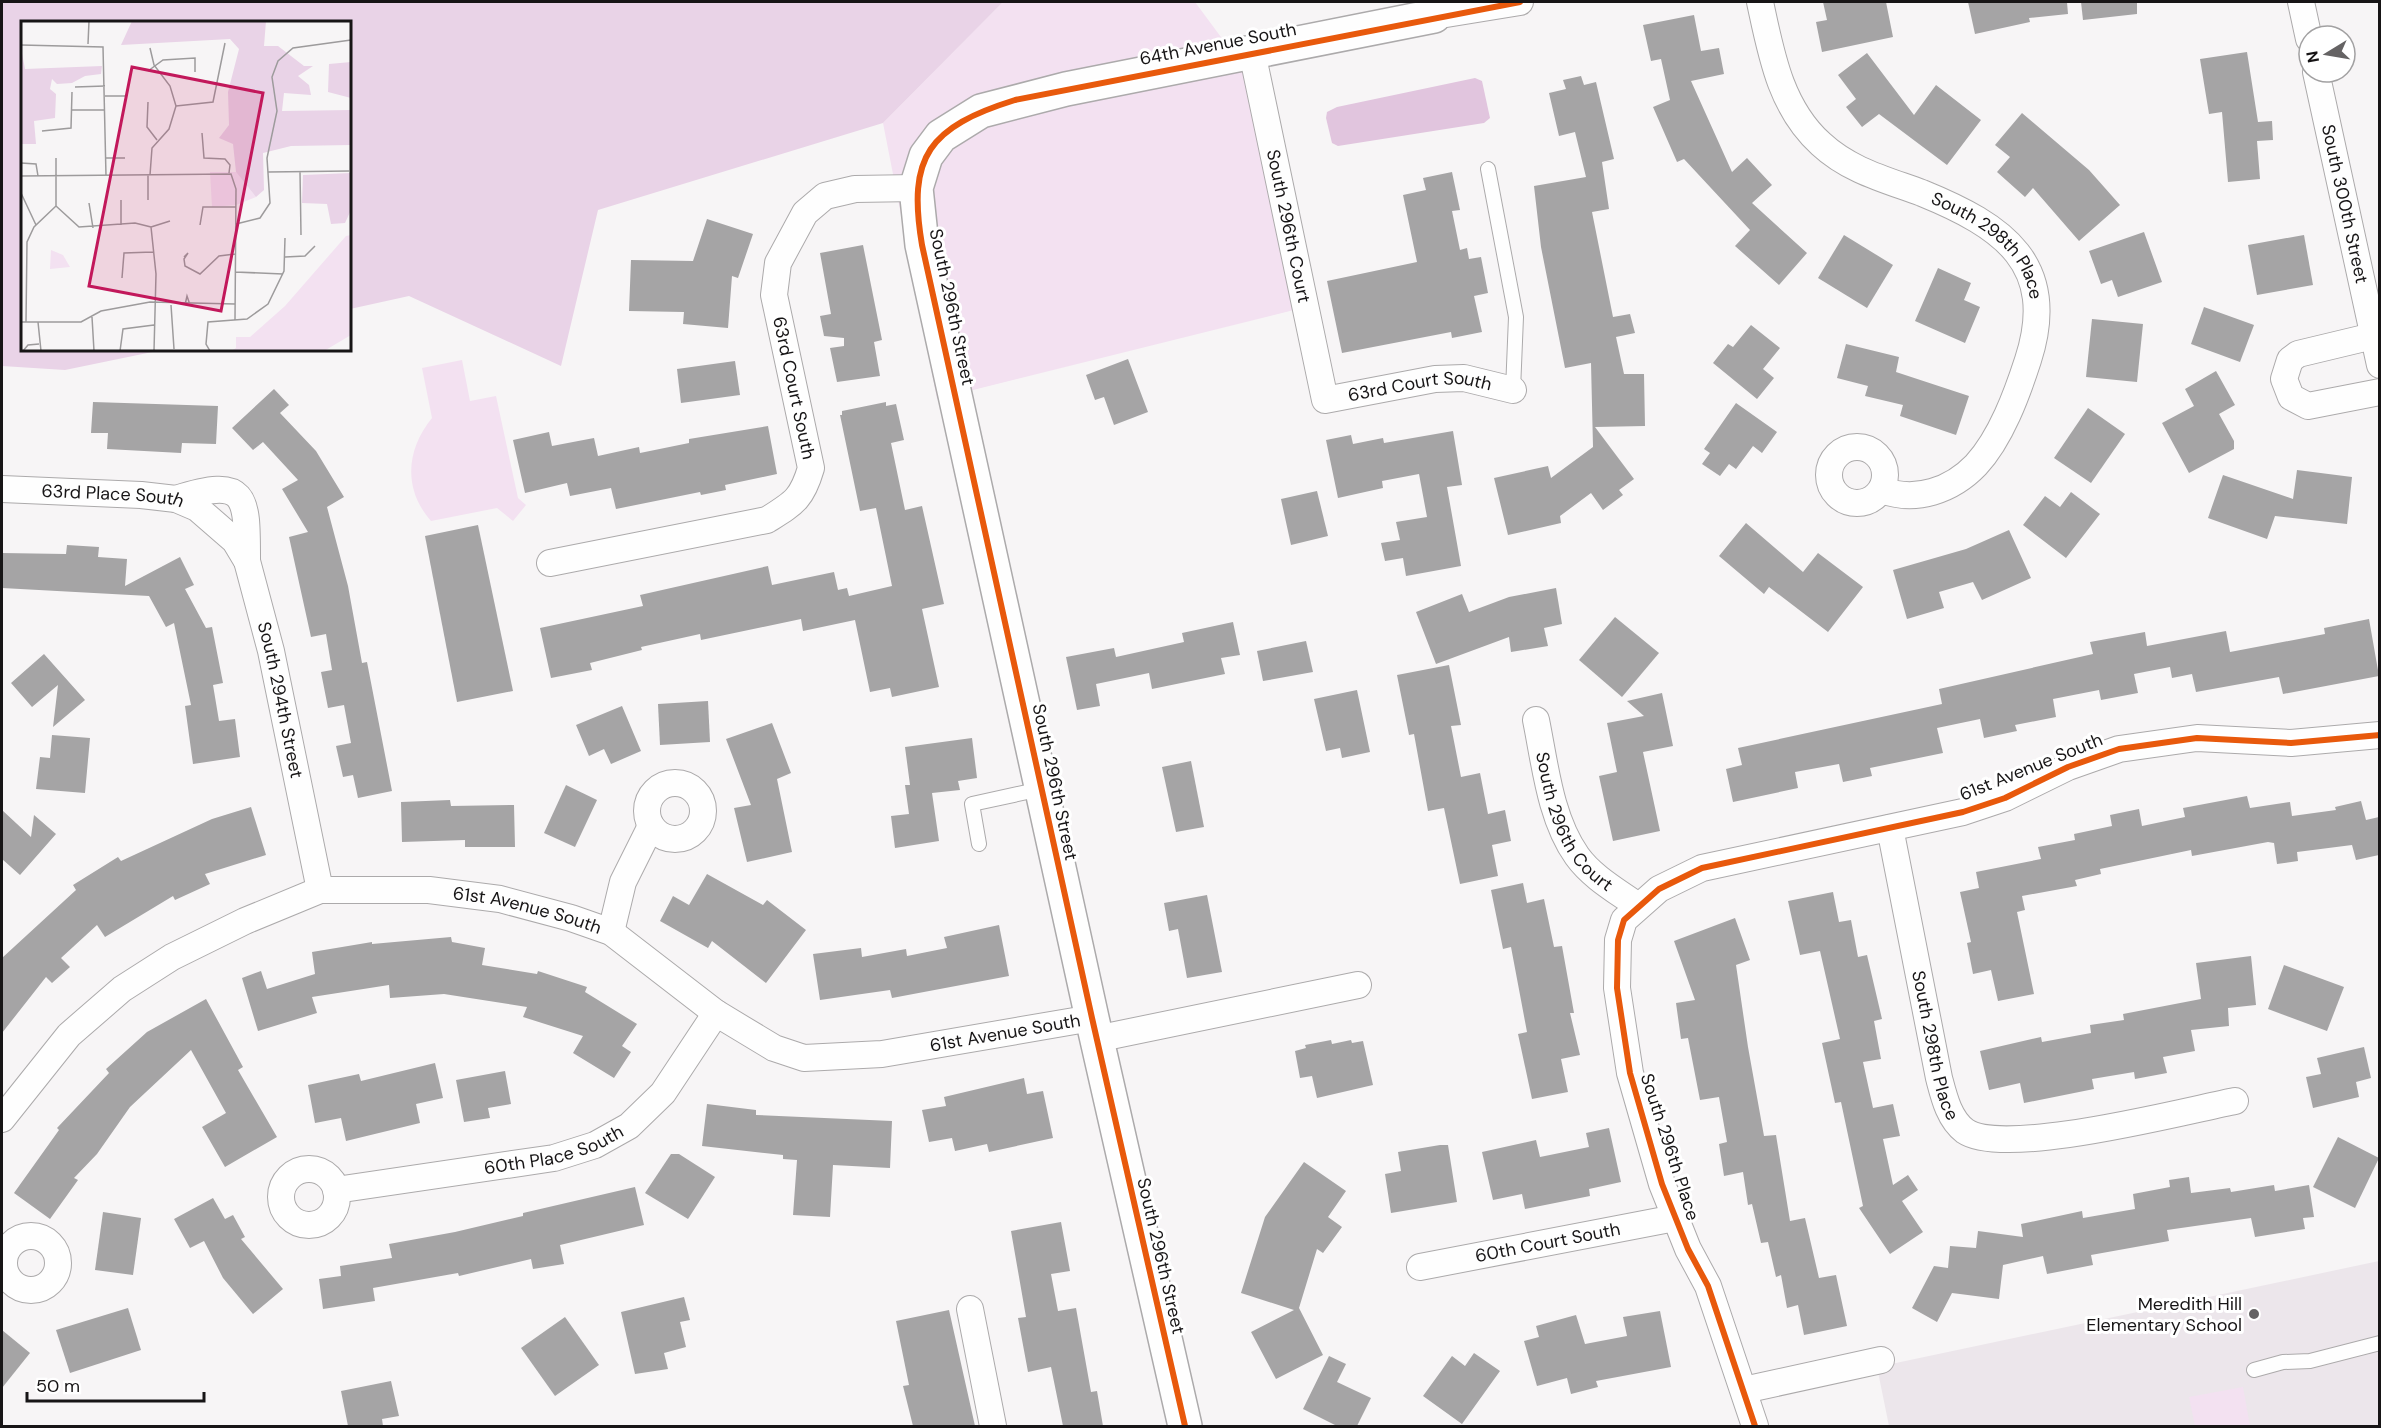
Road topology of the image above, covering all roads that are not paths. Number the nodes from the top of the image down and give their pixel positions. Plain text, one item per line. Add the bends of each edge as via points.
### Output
1 (1520, 2) edge
2 (1760, 2) edge
3 (2301, 2) edge
4 (1433, 9) edge
5 (2306, 24) edge
6 (1252, 52) junction
7 (2319, 84) edge
8 (933, 145) joint
9 (1488, 169) dead end
10 (916, 189) junction
11 (2373, 336) junction
12 (2379, 365) edge
13 (1513, 390) joint
14 (2379, 392) edge
15 (1325, 400) joint
16 (2, 489) edge
17 (1882, 490) dead end
18 (176, 499) junction
19 (216, 522) joint
20 (247, 561) junction
21 (550, 563) dead end
22 (1536, 720) dead end
23 (2379, 735) edge
24 (1041, 789) junction
25 (651, 826) dead end
26 (1890, 828) junction
27 (979, 844) dead end
28 (320, 890) junction
29 (1638, 906) junction
30 (611, 932) junction
31 (1358, 985) dead end
32 (716, 1013) junction
33 (1094, 1029) junction
34 (2235, 1101) dead end
35 (2, 1119) edge
36 (336, 1190) dead end
37 (1675, 1218) junction
38 (1420, 1267) dead end
39 (970, 1309) dead end
40 (2379, 1343) edge
41 (1881, 1360) dead end
42 (2254, 1370) dead end
43 (1744, 1390) junction
44 (993, 1426) edge
45 (1185, 1426) edge
46 (1755, 1426) edge

1 - 4 street, 64th Avenue South
2 - 17 street, South 298th Place via 1781,84 1808,132 1855,167 1958,209 1991,228 2023,260 2036,292 2036,329 2026,365 1981,460 1940,490 1905,495
3 - 5 street
4 - 6 street, 64th Avenue South
6 - 8 street, 64th Avenue South via 1015,100 972,116
6 - 15 street, South 296th Court
7 - 11 street, South 300th Street
8 - 10 street, South 296th Street via 921,167
9 - 13 lane via 1516,317
10 - 21 street, 63rd Court South via 855,189 825,196 805,213 778,263 774,295 811,468 804,492 767,520
10 - 24 street, South 296th Street via 922,245
11 - 12 street, South 300th Street
11 - 14 street via 2298,354 2290,360 2284,379 2291,397 2308,406
13 - 15 street, 63rd Court South via 1464,378 1435,379
16 - 18 street, 63rd Place South
18 - 19 street, 63rd Place South via 198,508
18 - 20 street via 217,488 239,495 246,506
19 - 20 street, South 294th Street via 235,541
20 - 28 street, South 294th Street
22 - 29 street, South 296th Court via 1554,805 1570,843 1588,868
23 - 26 street, 61st Avenue South via 2308,743 2197,738 2141,744 2080,762 1984,805
24 - 27 lane via 972,804
24 - 33 street, South 296th Street
25 - 30 street via 623,882
26 - 29 street, 61st Avenue South via 1702,868 1659,889
26 - 34 street, South 298th Place via 1939,1078 1952,1115 1966,1131 1990,1139 2033,1138
28 - 30 street, 61st Avenue South via 429,890 500,899
28 - 35 street, 61st Avenue South via 203,941 122,989 69,1035
29 - 37 street, South 296th Place via 1624,920 1618,940 1617,988 1630,1073
30 - 32 street, 61st Avenue South
31 - 33 street, 61st Avenue South
32 - 33 street, 61st Avenue South via 774,1048 804,1058 882,1054
32 - 36 street, 60th Place South via 663,1093 629,1126 595,1145 554,1158
33 - 45 street, South 296th Street
37 - 38 street, 60th Court South
37 - 43 street, South 296th Place via 1708,1286
39 - 44 street
40 - 42 lane via 2310,1361 2283,1362
41 - 43 street
43 - 46 street, South 296th Place

